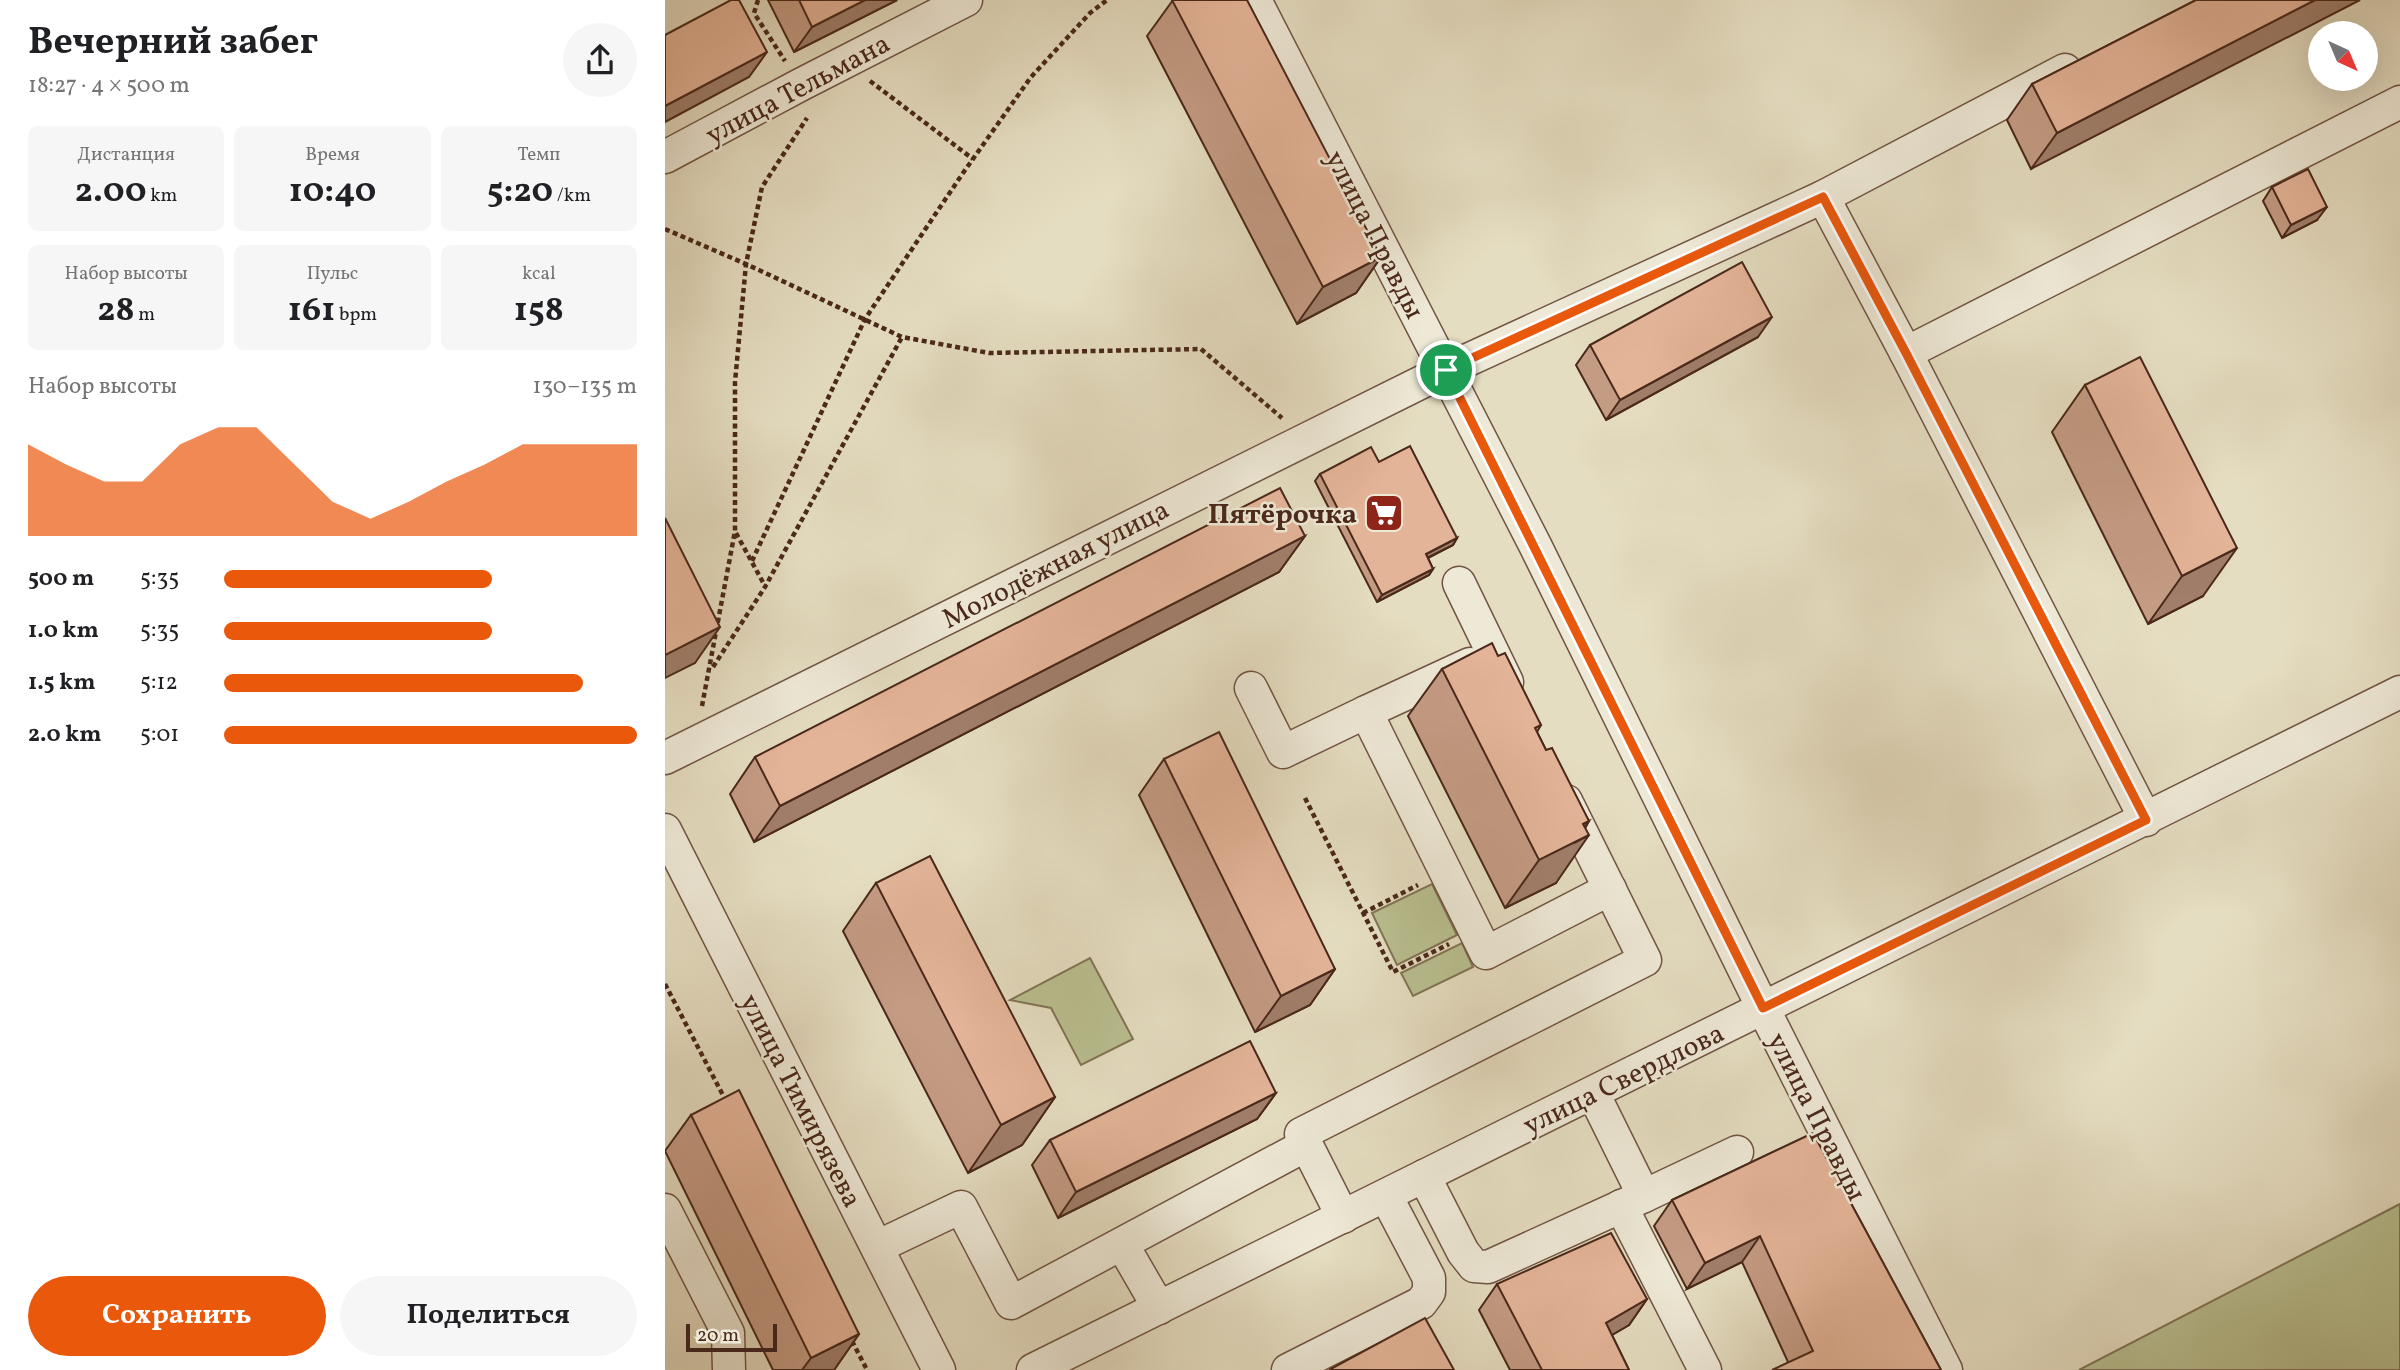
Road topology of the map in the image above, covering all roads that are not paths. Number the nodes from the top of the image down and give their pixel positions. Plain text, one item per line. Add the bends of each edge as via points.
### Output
1 (966, 0) edge
2 (1255, 0) edge
3 (2090, 57) edge
4 (2400, 102) edge
5 (665, 157) edge
6 (1823, 197) junction
7 (1906, 353) junction
8 (1446, 370) junction
9 (1458, 583) dead end
10 (1493, 653) junction
11 (1251, 688) dead end
12 (2400, 692) edge
13 (1366, 712) junction
14 (1523, 713) edge
15 (665, 758) edge
16 (1554, 776) edge
17 (2146, 820) junction
18 (665, 830) edge
19 (1609, 889) junction
20 (1763, 1008) junction
21 (1593, 1093) junction
22 (1306, 1145) junction
23 (1737, 1152) dead end
24 (1424, 1177) junction
25 (1385, 1196) junction
26 (1633, 1201) junction
27 (665, 1210) edge
28 (1343, 1217) junction
29 (1122, 1244) junction
30 (877, 1247) junction
31 (1159, 1308) junction
32 (729, 1370) edge
33 (939, 1370) edge
34 (1033, 1370) edge
35 (1287, 1370) edge
36 (1705, 1370) edge
37 (1946, 1370) edge

1 - 5 street, улица Тельмана
2 - 8 street, улица Правды
3 - 6 street, Молодёжная улица
4 - 7 street
6 - 7 street
6 - 8 street, Молодёжная улица
7 - 17 street
8 - 15 street, Молодёжная улица
8 - 20 street, улица Правды
9 - 10 street
10 - 13 street
10 - 14 street
11 - 13 street via 1283,752
12 - 17 street, улица Свердлова
13 - 19 street via 1486,953
16 - 19 street
17 - 20 street, улица Свердлова
18 - 30 street, улица Тимирязева
19 - 22 street via 1645,960 1301,1134
20 - 21 street, улица Свердлова
20 - 37 street, улица Правды
21 - 24 street, улица Свердлова
21 - 26 street
22 - 28 street
22 - 29 street
23 - 26 street
24 - 25 street, улица Свердлова
24 - 26 street via 1474,1266 1488,1267
25 - 28 street, улица Свердлова
25 - 35 street via 1429,1278 1429,1292 1421,1303
26 - 36 street
27 - 32 street via 728,1333
28 - 31 street, улица Свердлова
29 - 30 street via 1011,1303 961,1207
29 - 31 street
30 - 33 street, улица Тимирязева
31 - 34 street, улица Свердлова

